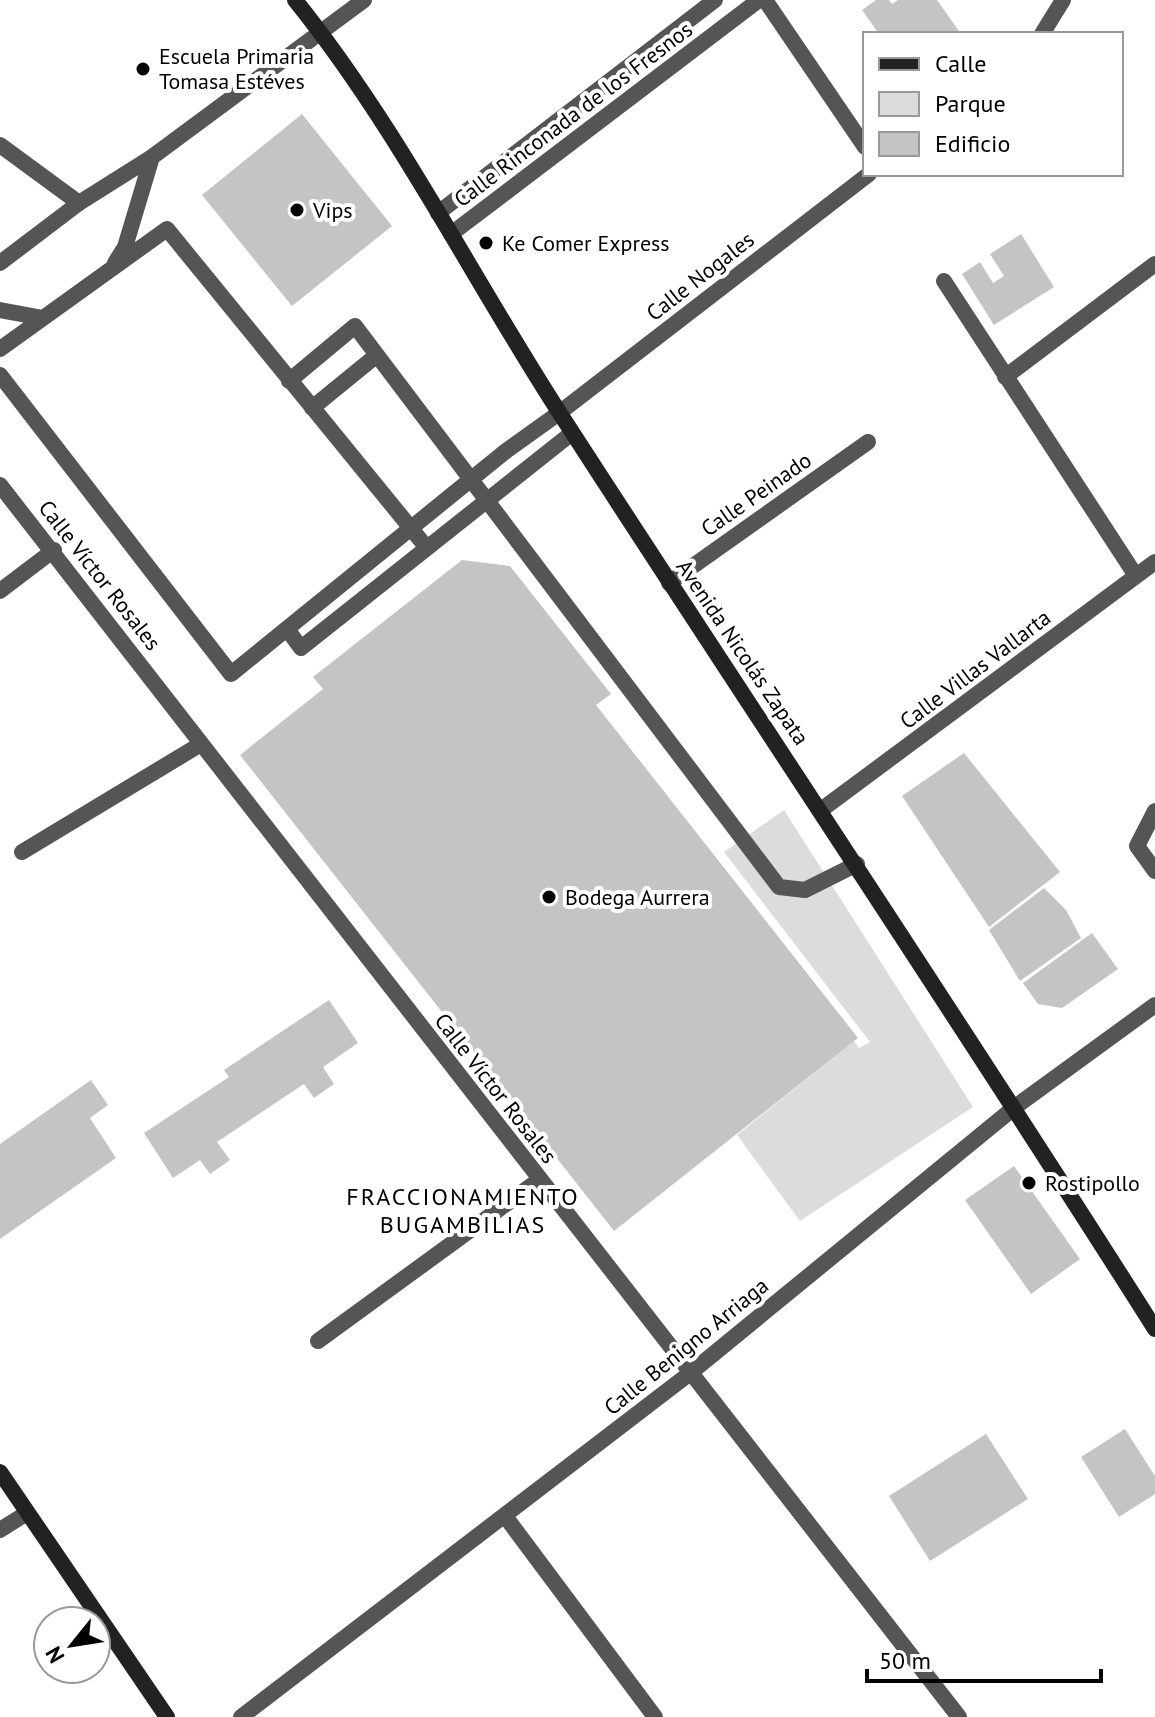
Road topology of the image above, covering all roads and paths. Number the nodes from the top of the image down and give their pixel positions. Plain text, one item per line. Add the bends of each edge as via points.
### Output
1 (295, 0) edge
2 (364, 0) edge
3 (715, 0) edge
4 (762, 0) edge
5 (1063, 0) edge
6 (1043, 32) edge
7 (322, 33) junction
8 (863, 144) edge
9 (0, 145) edge
10 (152, 157) junction
11 (866, 176) edge
12 (79, 203) junction
13 (438, 213) junction
14 (451, 234) junction
15 (0, 263) edge
16 (1155, 264) edge
17 (113, 268) junction
18 (944, 281) dead end
19 (0, 310) edge
20 (43, 318) junction
21 (0, 349) edge
22 (377, 355) junction
23 (0, 375) edge
24 (1005, 377) junction
25 (289, 381) junction
26 (312, 408) junction
27 (559, 413) junction
28 (572, 433) junction
29 (868, 442) dead end
30 (473, 481) junction
31 (0, 485) edge
32 (488, 500) junction
33 (411, 531) junction
34 (427, 548) junction
35 (54, 550) junction
36 (1155, 562) edge
37 (358, 573) junction
38 (1136, 576) junction
39 (669, 583) junction
40 (0, 591) edge
41 (373, 591) junction
42 (287, 629) junction
43 (201, 744) junction
44 (821, 810) junction
45 (1155, 811) edge
46 (22, 852) dead end
47 (857, 864) junction
48 (1155, 871) edge
49 (1155, 1005) edge
50 (1015, 1107) junction
51 (539, 1180) junction
52 (1155, 1329) edge
53 (318, 1341) dead end
54 (689, 1374) junction
55 (0, 1472) edge
56 (27, 1513) junction
57 (505, 1516) junction
58 (0, 1530) edge
59 (167, 1717) edge
60 (241, 1717) edge
61 (655, 1717) edge
62 (959, 1717) edge

1 - 7 street, Avenida Nicolás Zapata
2 - 7 street
3 - 13 street, Calle Rinconada de los Fresnos
4 - 8 street
4 - 14 street, Calle Rinconada de los Fresnos
5 - 6 street
7 - 10 street
7 - 13 street, Avenida Nicolás Zapata
9 - 12 street
10 - 12 street
10 - 17 street via 125,247
11 - 27 street, Calle Nogales
12 - 15 street
13 - 14 street, Avenida Nicolás Zapata
14 - 27 street, Avenida Nicolás Zapata
16 - 24 street
17 - 20 street
17 - 25 street via 167,229
18 - 24 street
19 - 20 street
20 - 21 street
22 - 25 street via 355,326
22 - 26 street
22 - 30 street
23 - 42 street, Calle Nogales via 231,674
24 - 38 street
25 - 26 street
26 - 33 street
27 - 28 street, Avenida Nicolás Zapata
27 - 30 street, Calle Nogales
28 - 32 street
28 - 39 street, Avenida Nicolás Zapata
29 - 39 street, Calle Peinado
30 - 32 street
30 - 33 street, Calle Nogales
31 - 35 street, Calle Víctor Rosales
32 - 34 street
32 - 47 street via 779,887 805,890
33 - 34 street
33 - 37 street, Calle Nogales
34 - 41 street
35 - 40 street
35 - 43 street, Calle Víctor Rosales
36 - 38 street, Calle Villas Vallarta
37 - 41 street
37 - 42 street, Calle Nogales
38 - 44 street, Calle Villas Vallarta
39 - 44 street, Avenida Nicolás Zapata
41 - 42 street via 301,648
43 - 46 street
43 - 51 street, Calle Víctor Rosales
44 - 47 street, Avenida Nicolás Zapata
45 - 48 street via 1137,846
47 - 50 street, Avenida Nicolás Zapata
49 - 50 street, Calle Benigno Arriaga
50 - 52 street, Avenida Nicolás Zapata
50 - 54 street, Calle Benigno Arriaga
51 - 53 street
51 - 54 street, Calle Víctor Rosales
54 - 57 street, Calle Benigno Arriaga
54 - 62 street, Calle Víctor Rosales
55 - 56 street
56 - 58 street
56 - 59 street
57 - 60 street, Calle Benigno Arriaga
57 - 61 street

